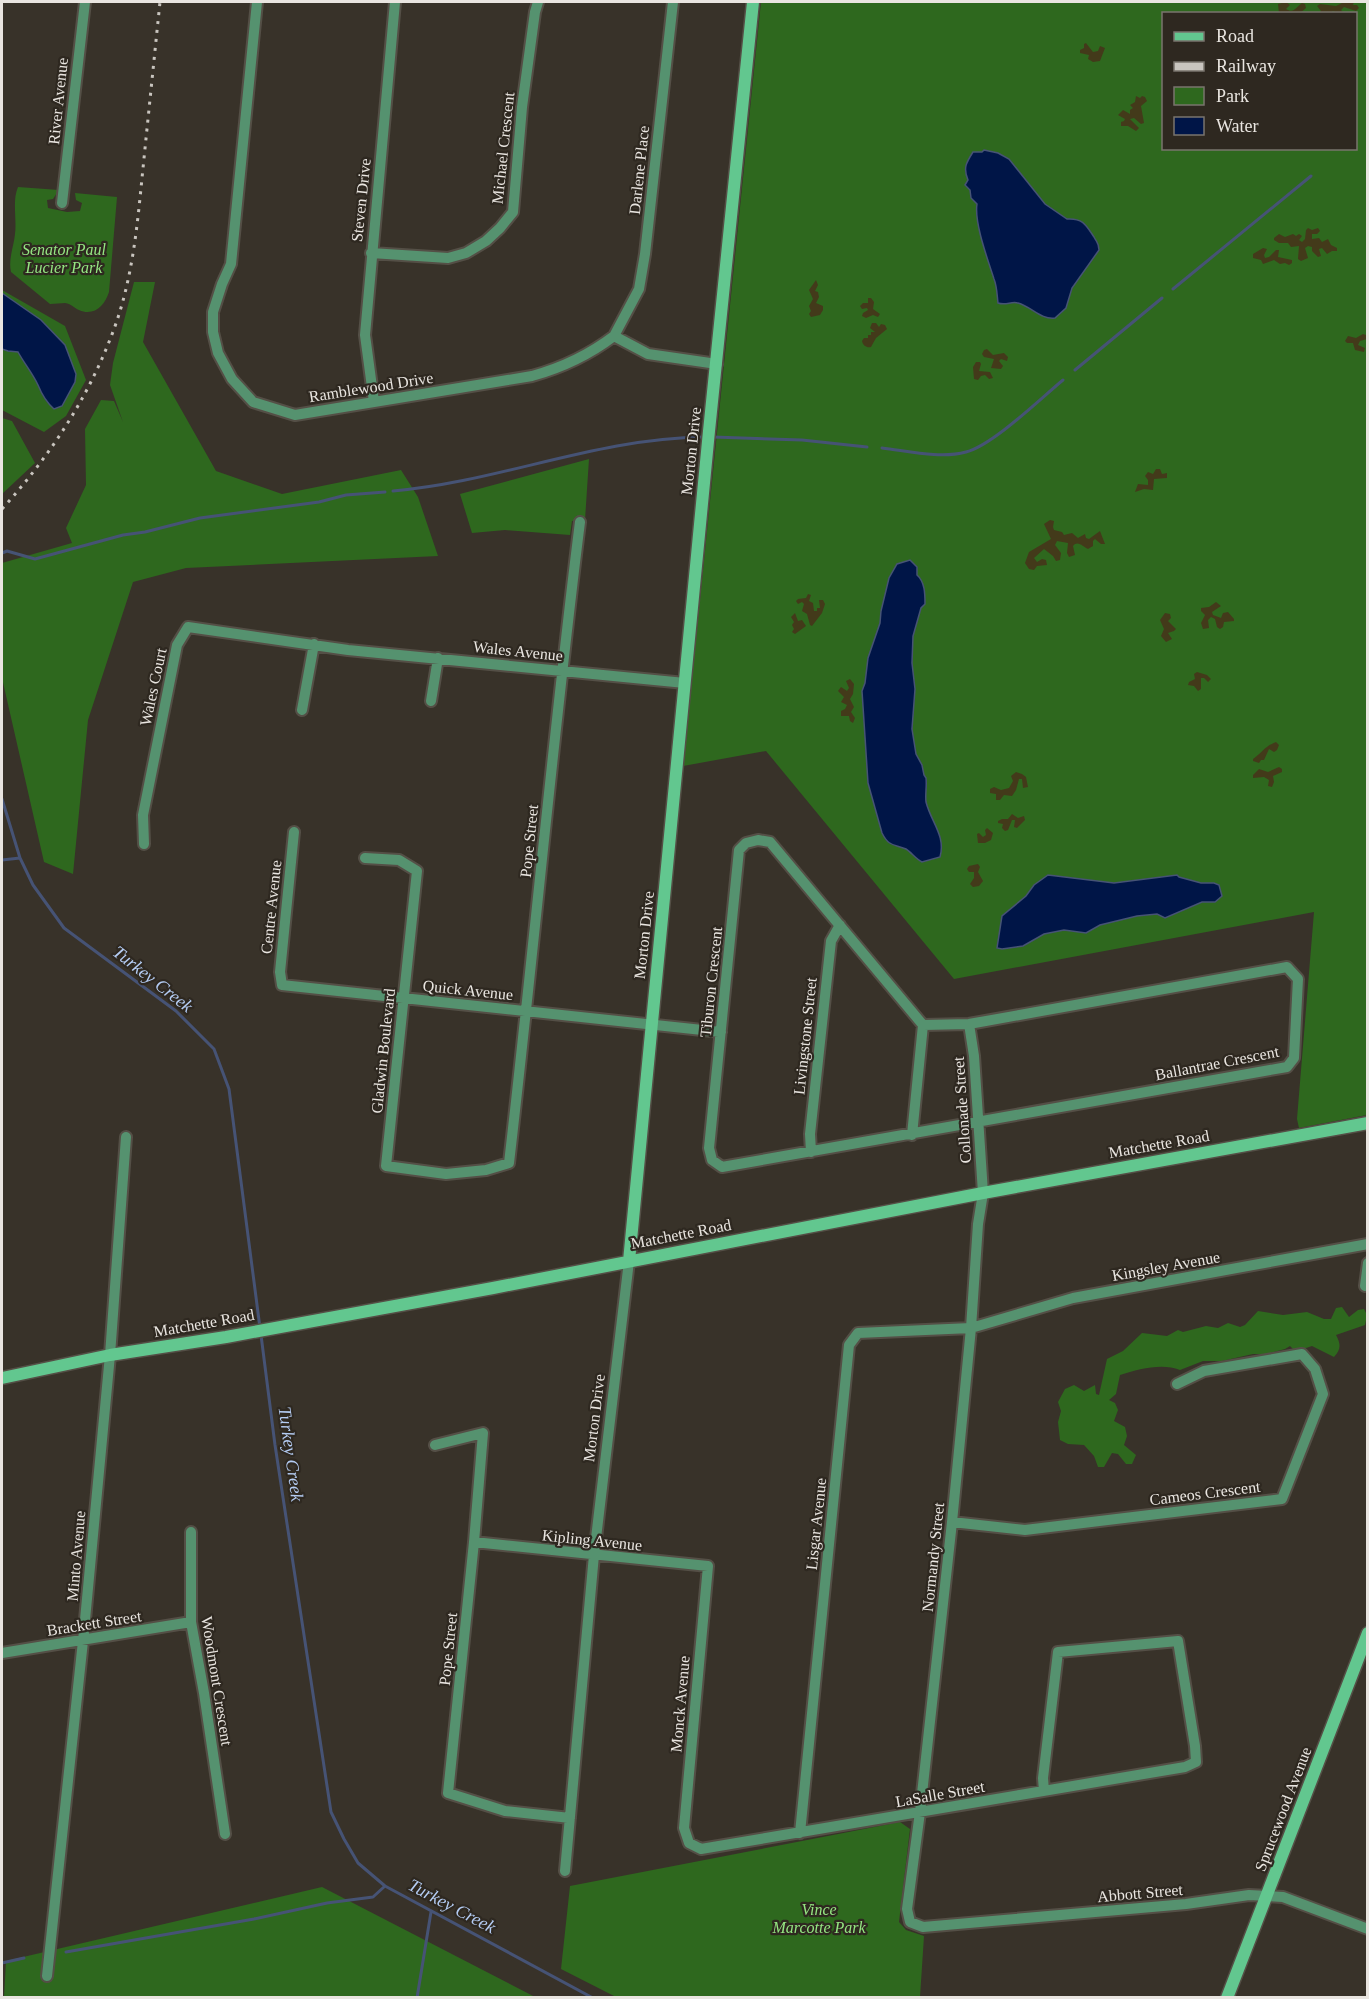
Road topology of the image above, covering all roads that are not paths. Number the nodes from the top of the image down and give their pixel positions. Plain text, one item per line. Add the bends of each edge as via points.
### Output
1 (85, 2) edge
2 (257, 2) edge
3 (395, 2) edge
4 (538, 2) edge
5 (673, 2) edge
6 (753, 2) edge
7 (62, 203) dead end
8 (371, 252) junction
9 (614, 336) junction
10 (717, 364) junction
11 (374, 402) junction
12 (580, 522) dead end
13 (314, 644) junction
14 (348, 650) joint
15 (438, 658) junction
16 (561, 670) junction
17 (685, 682) junction
18 (431, 701) dead end
19 (302, 710) dead end
20 (294, 832) dead end
21 (144, 844) dead end
22 (364, 858) dead end
23 (840, 925) junction
24 (282, 985) joint
25 (404, 999) junction
26 (527, 1011) junction
27 (652, 1023) junction
28 (969, 1024) junction
29 (923, 1025) junction
30 (721, 1032) junction
31 (979, 1123) junction
32 (1368, 1123) edge
33 (912, 1135) junction
34 (126, 1137) dead end
35 (811, 1152) junction
36 (509, 1163) joint
37 (983, 1193) junction
38 (1368, 1244) edge
39 (628, 1261) junction
40 (1368, 1263) edge
41 (1365, 1286) dead end
42 (971, 1328) junction
43 (110, 1355) junction
44 (2, 1378) edge
45 (1177, 1384) dead end
46 (435, 1445) dead end
47 (952, 1522) junction
48 (191, 1532) dead end
49 (474, 1542) junction
50 (594, 1555) junction
51 (708, 1566) joint
52 (191, 1622) junction
53 (1368, 1633) edge
54 (83, 1641) junction
55 (2, 1653) edge
56 (1044, 1791) junction
57 (920, 1812) junction
58 (570, 1818) junction
59 (800, 1833) junction
60 (225, 1834) dead end
61 (689, 1843) joint
62 (565, 1871) dead end
63 (1266, 1896) junction
64 (910, 1922) joint
65 (1368, 1929) edge
66 (47, 1976) dead end
67 (1227, 1998) edge

1 - 7 street, River Avenue
2 - 11 street, Ramblewood Drive via 231,264 213,312 218,353 232,379 253,402 296,415
3 - 8 street, Steven Drive
4 - 8 street, Michael Crescent via 522,107 513,212 486,241 466,253 448,258
5 - 9 street, Darlene Place via 639,290
6 - 10 street, Morton Drive
8 - 11 street, Steven Drive via 365,335
9 - 10 street via 648,354
9 - 11 street, Ramblewood Drive via 582,357 532,376
10 - 17 street, Morton Drive
12 - 16 street, Pope Street
13 - 14 street, Wales Court
13 - 19 street
13 - 21 street, Wales Court via 188,627 177,645 143,815
14 - 15 street, Wales Avenue
15 - 16 street, Wales Avenue
15 - 18 street
16 - 17 street, Wales Avenue
16 - 26 street, Pope Street
17 - 27 street, Morton Drive
20 - 24 street, Centre Avenue via 280,972
22 - 25 street, Gladwin Boulevard via 399,860 417,871
23 - 29 street, Tiburon Crescent
23 - 30 street, Tiburon Crescent via 770,842 746,843 739,850
23 - 35 street, Livingstone Street via 831,941
24 - 25 street, Quick Avenue
25 - 26 street, Quick Avenue
25 - 36 street, Gladwin Boulevard via 386,1166 446,1174
26 - 27 street, Quick Avenue
26 - 36 street, Pope Street
27 - 30 street, Quick Avenue
27 - 39 street, Morton Drive
28 - 29 street
28 - 31 street, Collonade Street
28 - 31 street, Ballantrae Crescent via 1287,967 1298,979 1294,1058 1287,1067
29 - 33 street
30 - 35 street, Tiburon Crescent via 708,1148 711,1160 722,1167
31 - 33 street, Tiburon Crescent
31 - 37 street, Collonade Street
32 - 37 street, Matchette Road
33 - 35 street, Tiburon Crescent
34 - 43 street, Minto Avenue
37 - 39 street, Matchette Road
37 - 42 street, Normandy Street
38 - 42 street, Kingsley Avenue via 1073,1298
39 - 43 street, Matchette Road
39 - 50 street, Morton Drive
40 - 41 street
42 - 47 street, Normandy Street
42 - 59 street, Lisgar Avenue via 858,1334 849,1345
43 - 44 street, Matchette Road
43 - 54 street, Minto Avenue
45 - 47 street, Cameos Crescent via 1204,1371 1302,1354 1315,1369 1323,1394 1282,1499 1025,1530
46 - 49 street, Pope Street via 483,1432
47 - 57 street, Normandy Street
48 - 52 street, Woodmont Crescent
49 - 50 street, Kipling Avenue
49 - 58 street, Pope Street via 448,1793 505,1811
50 - 51 street, Kipling Avenue
50 - 58 street, Morton Drive
51 - 61 street, Monck Avenue via 684,1828
52 - 54 street, Brackett Street
52 - 60 street, Woodmont Crescent
53 - 63 street, Sprucewood Avenue
54 - 55 street, Brackett Street
54 - 66 street, Minto Avenue
56 - 56 street, LaSalle Street via 1196,1762 1178,1641 1058,1652
56 - 57 street, LaSalle Street
57 - 59 street, LaSalle Street
57 - 64 street, Normandy Street via 907,1909
58 - 62 street, Morton Drive
59 - 61 street, LaSalle Street via 701,1849
63 - 64 street, Abbott Street via 923,1927
63 - 65 street, Abbott Street via 1283,1897
63 - 67 street, Sprucewood Avenue

